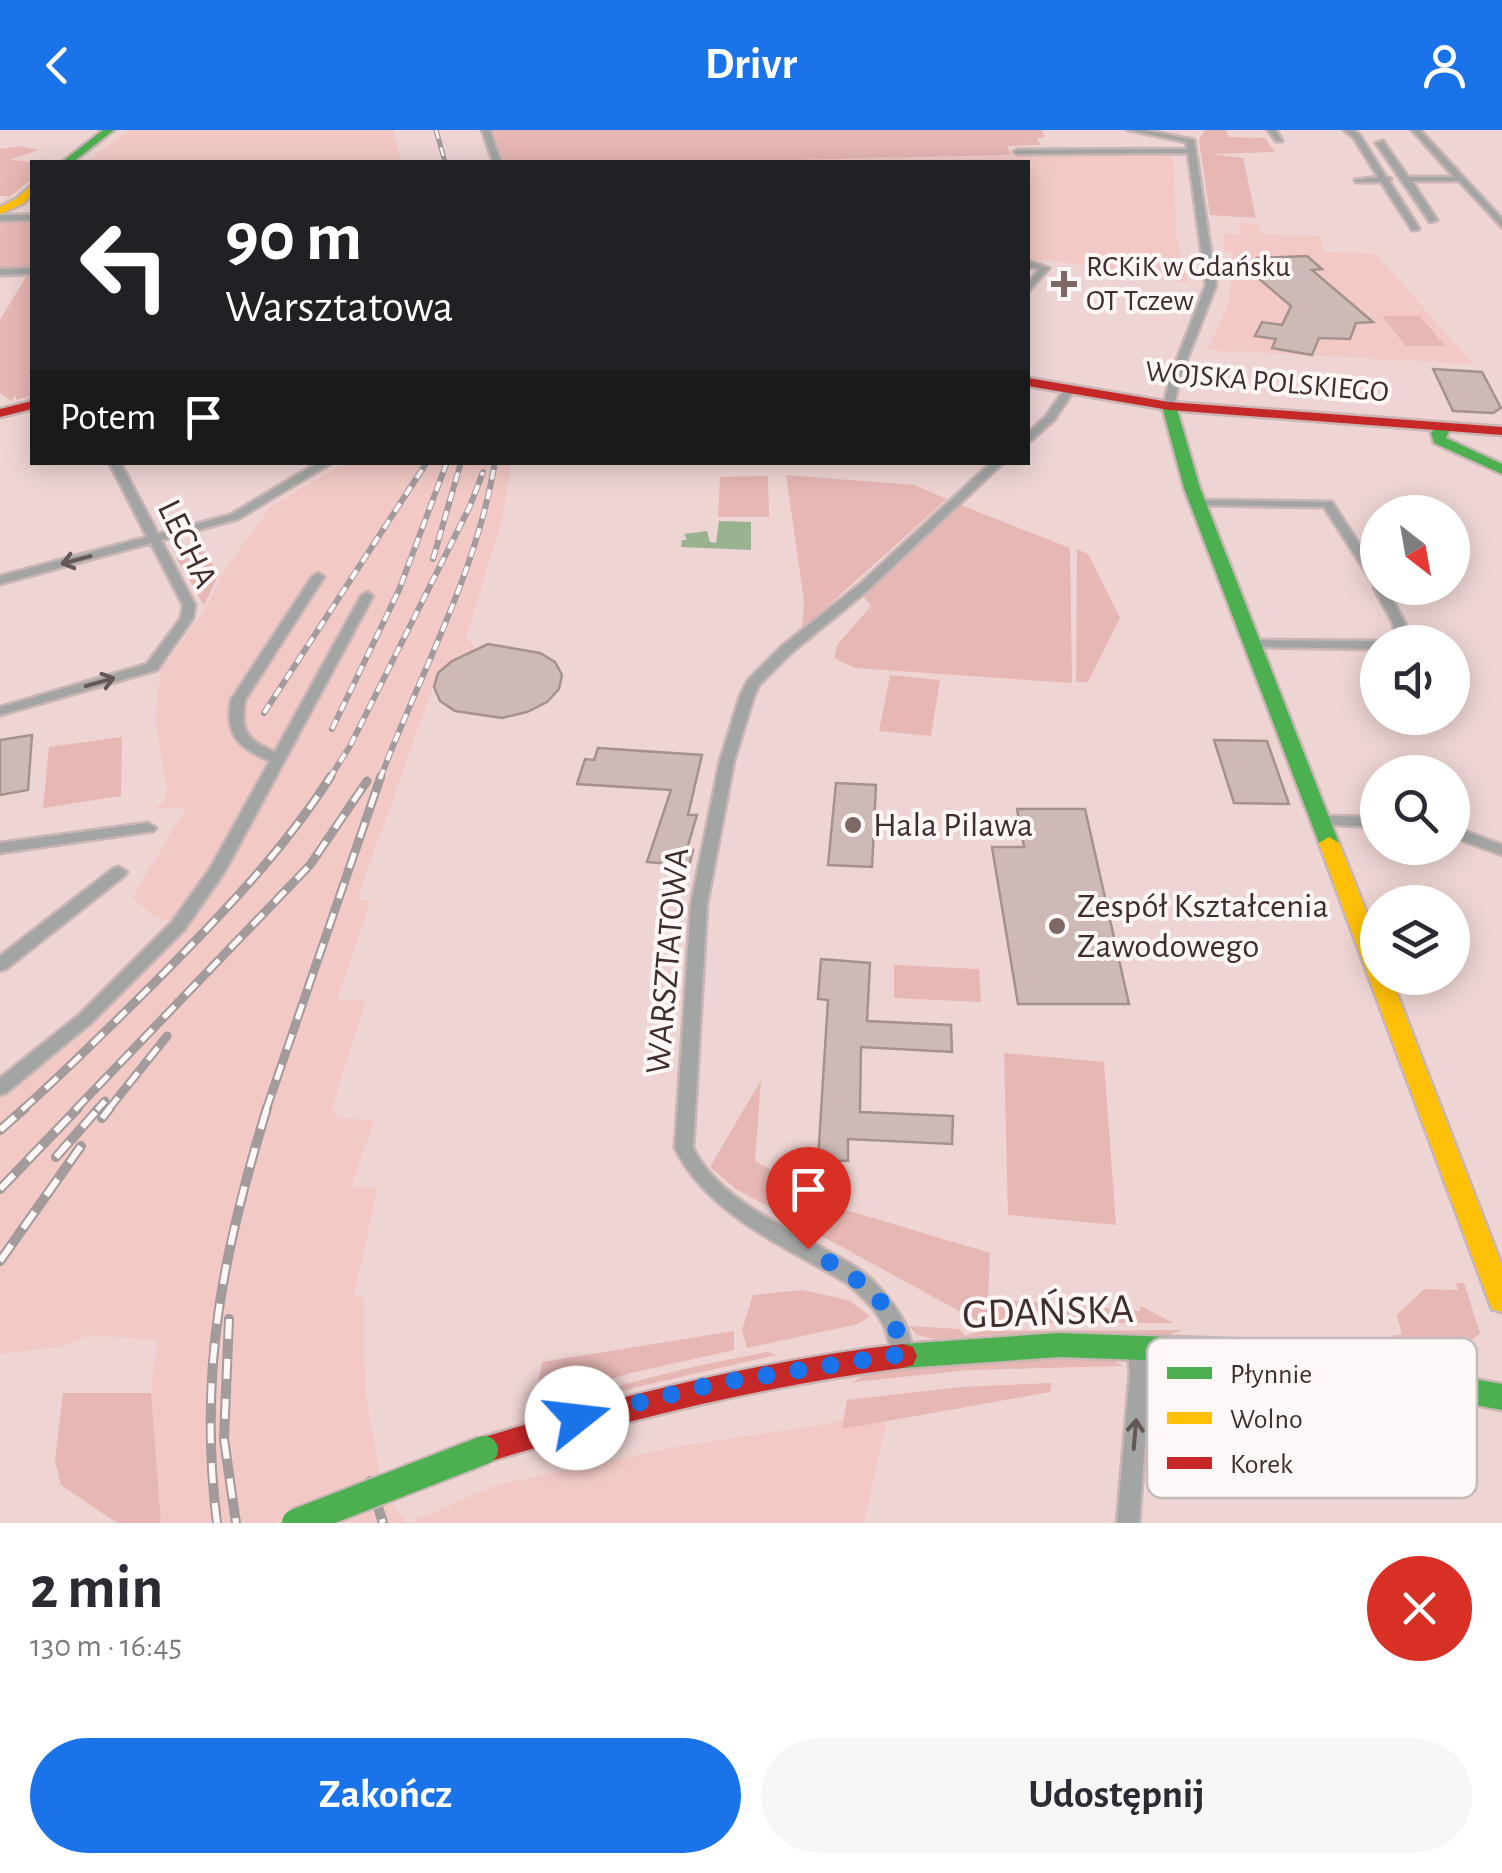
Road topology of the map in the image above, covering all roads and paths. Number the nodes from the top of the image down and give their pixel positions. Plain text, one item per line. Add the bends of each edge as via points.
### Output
1 (110, 130) edge
2 (486, 130) edge
3 (1132, 130) edge
4 (1197, 130) edge
5 (1272, 130) edge
6 (1348, 130) edge
7 (1416, 130) edge
8 (1279, 139) dead end
9 (1190, 140) junction
10 (1380, 143) dead end
11 (1190, 151) junction
12 (1018, 152) dead end
13 (70, 160) edge
14 (496, 160) edge
15 (1460, 178) junction
16 (1382, 179) junction
17 (1406, 179) junction
18 (1374, 188) dead end
19 (30, 190) edge
20 (0, 211) edge
21 (30, 218) edge
22 (1433, 220) dead end
23 (1502, 224) edge
24 (1415, 228) dead end
25 (1030, 264) edge
26 (30, 271) edge
27 (0, 272) edge
28 (1030, 287) edge
29 (1030, 382) edge
30 (1070, 390) junction
31 (30, 404) edge
32 (1169, 406) junction
33 (0, 410) edge
34 (1444, 428) junction
35 (1502, 431) edge
36 (1030, 436) edge
37 (115, 465) edge
38 (323, 465) edge
39 (997, 465) edge
40 (1502, 470) edge
41 (1200, 503) junction
42 (152, 540) junction
43 (1360, 552) edge
44 (318, 577) dead end
45 (0, 580) edge
46 (367, 596) dead end
47 (1253, 644) junction
48 (1360, 646) edge
49 (3, 710) edge
50 (276, 758) junction
51 (1321, 821) junction
52 (1360, 822) edge
53 (148, 828) dead end
54 (1470, 838) edge
55 (0, 848) edge
56 (1502, 850) edge
57 (119, 872) dead end
58 (1360, 923) edge
59 (0, 965) edge
60 (1386, 995) edge
61 (0, 1088) edge
62 (1502, 1301) edge
63 (1137, 1345) junction
64 (1147, 1346) edge
65 (902, 1354) junction
66 (1477, 1393) edge
67 (1502, 1397) edge
68 (296, 1523) edge
69 (1128, 1523) edge

1 - 13 street
2 - 14 street
3 - 9 street
4 - 9 street
5 - 8 street
6 - 16 street
7 - 15 street
9 - 11 street
10 - 17 street
11 - 12 street
11 - 32 street via 1211,284
15 - 17 street
15 - 23 street
16 - 17 street
16 - 18 street via 1362,175 1362,185
16 - 24 street
17 - 22 street
19 - 20 street
20 - 21 street
25 - 28 street via 1045,268
26 - 27 street
29 - 30 street, WOJSKA POLSKIEGO
30 - 32 street, WOJSKA POLSKIEGO
30 - 36 street
31 - 33 street
32 - 34 street, WOJSKA POLSKIEGO
32 - 41 street
34 - 35 street, WOJSKA POLSKIEGO
34 - 40 street via 1439,440
37 - 42 street, LECHA
38 - 42 street via 234,517
39 - 65 street, WARSZTATOWA via 753,683 726,761 699,904 688,1162 713,1190 874,1294 895,1320
41 - 43 street via 1328,504
41 - 47 street
42 -> 45 street
49 -> 42 street, LECHA via 152,667 189,605
44 - 50 street via 238,700 238,733 248,747
46 - 50 street
47 - 48 street
47 - 51 street
50 - 61 street via 217,871 178,926 84,1020
51 - 52 street
51 - 58 street
53 - 55 street
54 - 56 street
57 - 59 street
60 - 62 street
63 - 64 street, GDAŃSKA
63 - 65 street, GDAŃSKA
69 -> 63 street
65 - 68 street, GDAŃSKA, bridge via 718,1383 577,1418
66 - 67 street, GDAŃSKA

